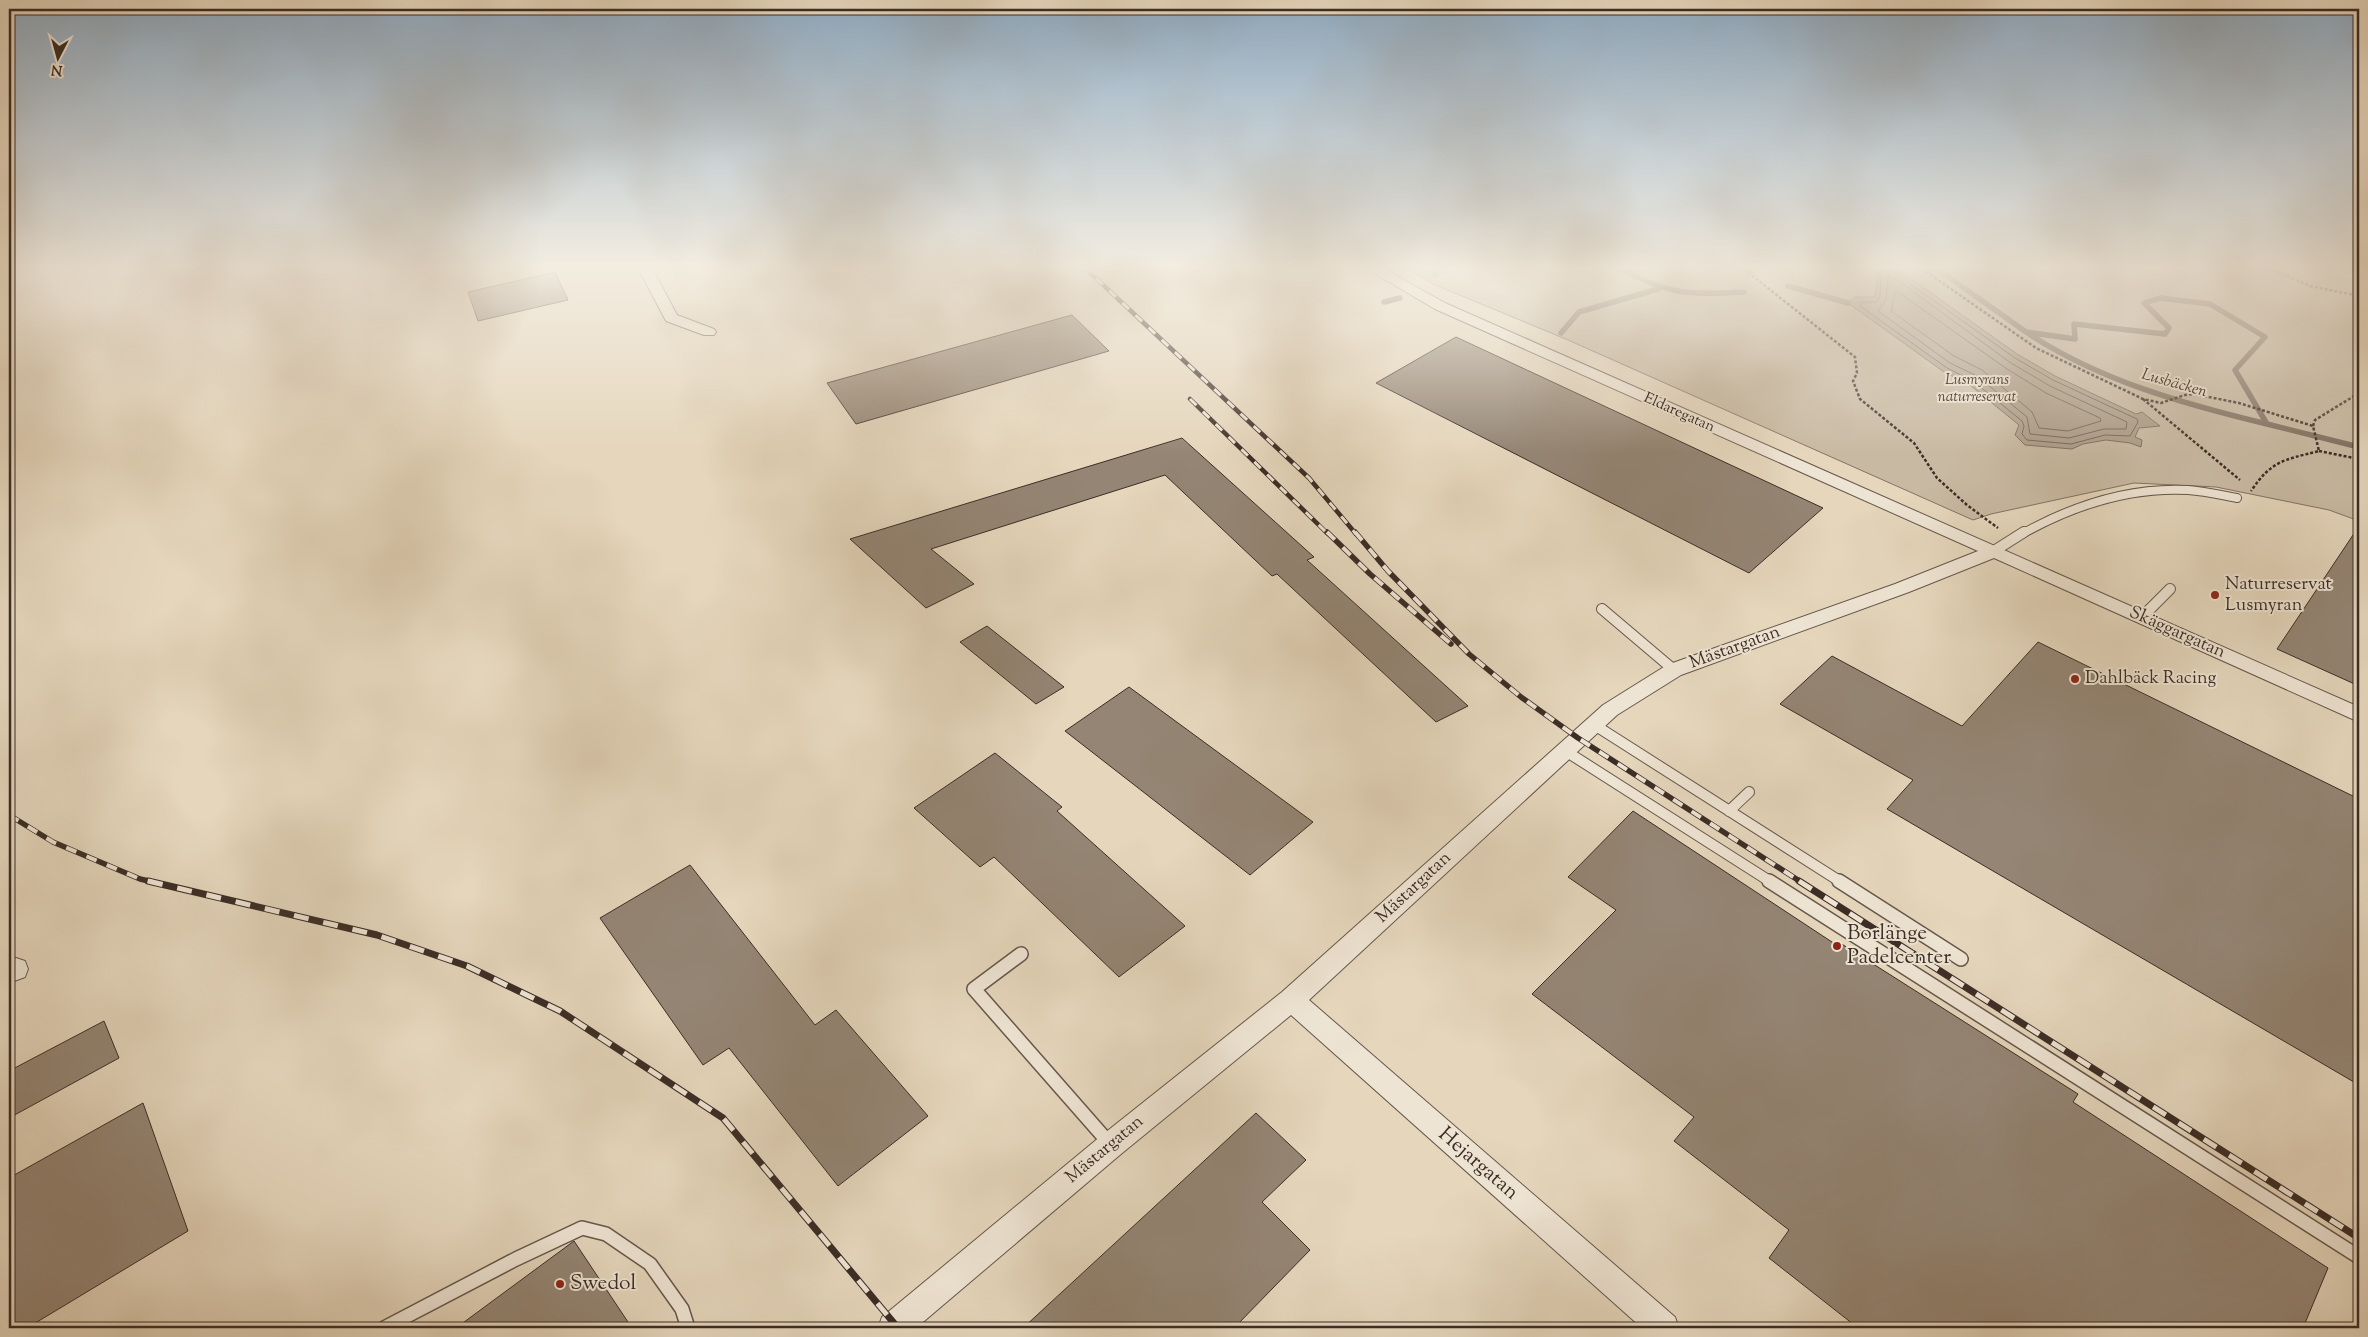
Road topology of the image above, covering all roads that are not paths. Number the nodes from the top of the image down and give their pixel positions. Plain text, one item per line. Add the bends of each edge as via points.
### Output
1 (699, 328) edge
2 (1492, 328) edge
3 (709, 332) dead end
4 (2237, 498) dead end
5 (2003, 545) junction
6 (2170, 589) dead end
7 (1602, 609) dead end
8 (2142, 617) junction
9 (1674, 670) junction
10 (2359, 715) edge
11 (1593, 724) junction
12 (1564, 750) junction
13 (1749, 792) dead end
14 (1729, 811) junction
15 (1020, 954) dead end
16 (1961, 959) dead end
17 (1291, 1000) junction
18 (1111, 1145) junction
19 (2359, 1257) edge
20 (384, 1328) edge
21 (688, 1328) edge
22 (894, 1328) edge
23 (1664, 1328) edge

1 - 3 street
2 - 5 street, Eldaregatan
4 - 5 lane via 2181,490 2131,493 2040,522
5 - 8 street, Skäggargatan
5 - 9 street, Mästargatan via 1902,588
6 - 8 lane
7 - 9 lane
8 - 10 street, Skäggargatan
9 - 11 street, Mästargatan
11 - 12 street, Mästargatan
11 - 14 lane
12 - 17 street, Mästargatan
12 - 19 lane
13 - 14 lane
14 - 16 lane
15 - 18 lane via 974,989
17 - 18 street, Mästargatan
17 - 23 street, Hejargatan
18 - 22 street, Mästargatan
20 - 21 lane via 582,1228 606,1234 650,1264 682,1309

